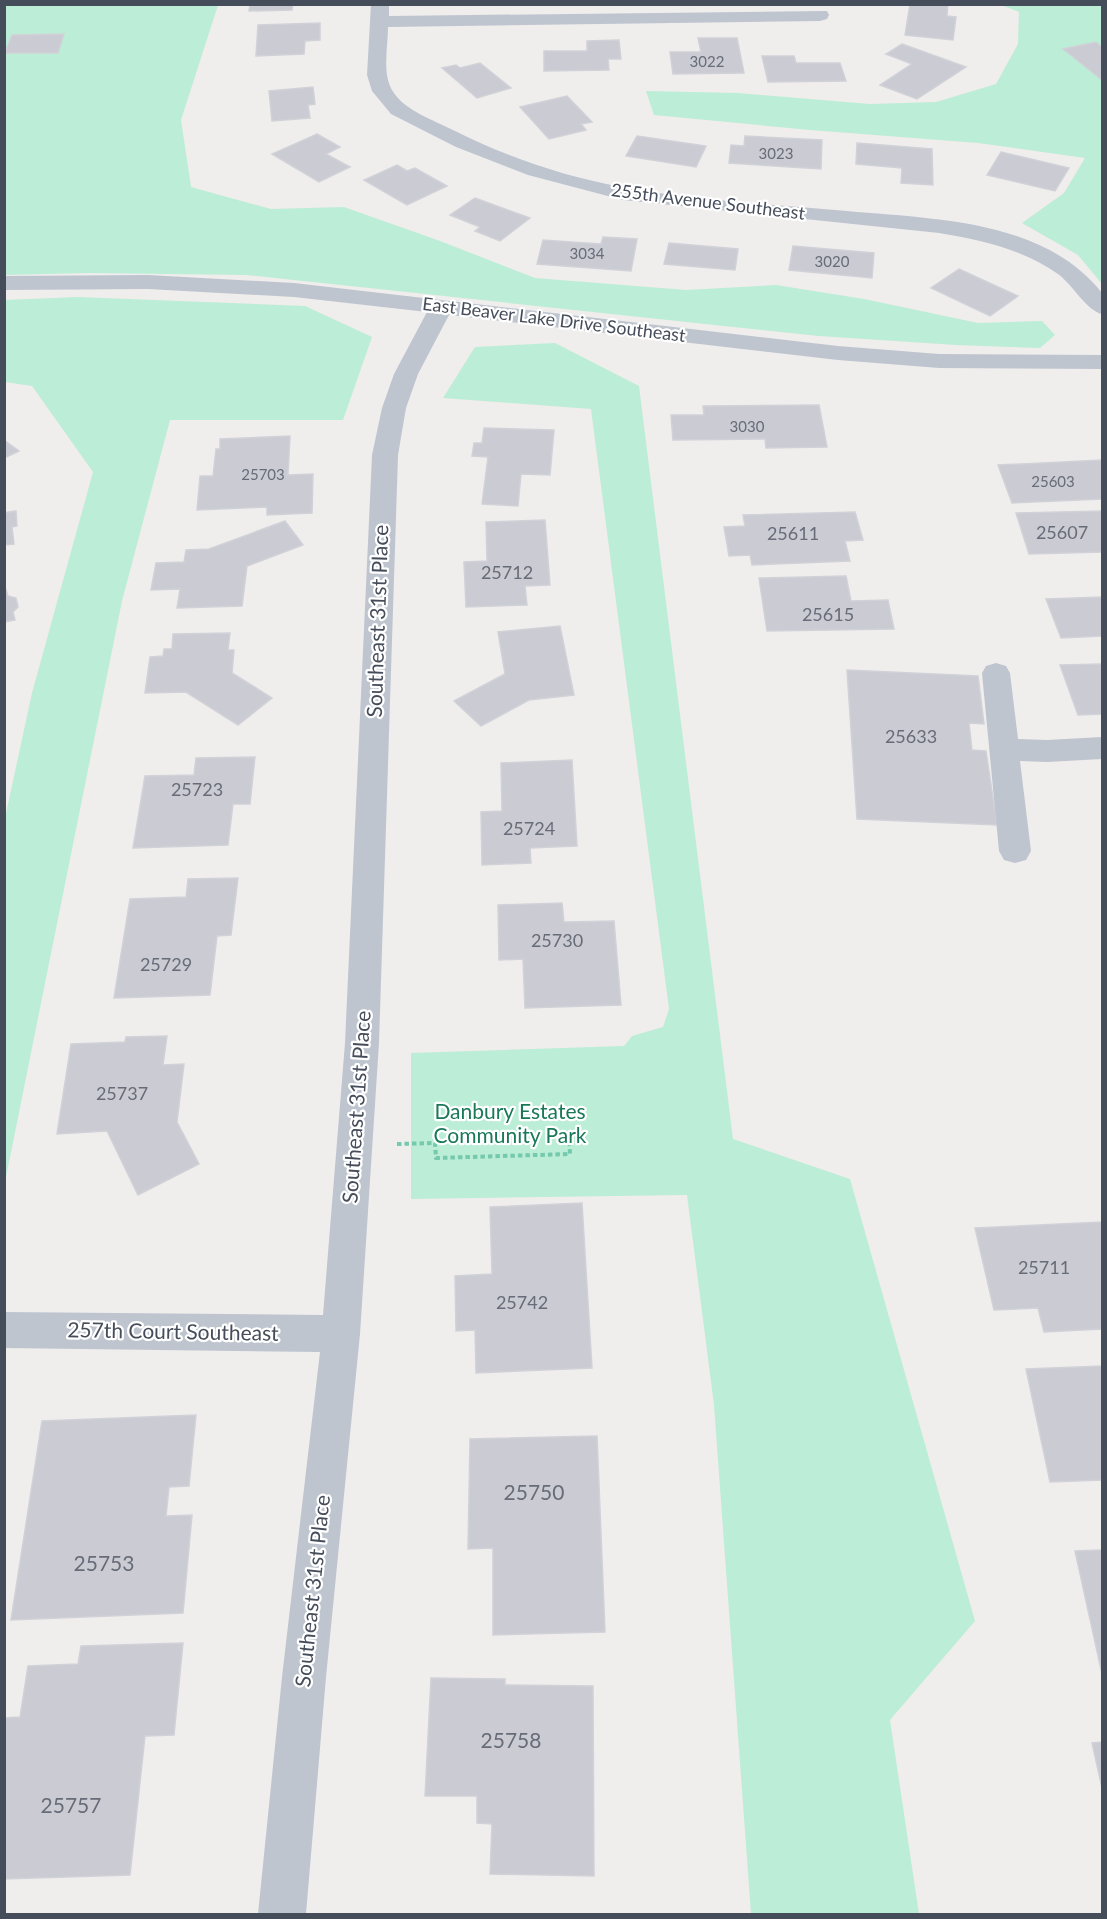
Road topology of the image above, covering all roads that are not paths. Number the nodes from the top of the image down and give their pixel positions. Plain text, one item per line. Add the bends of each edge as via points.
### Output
1 (380, 14) edge
2 (819, 15) dead end
3 (4, 283) edge
4 (1102, 307) edge
5 (441, 308) junction
6 (1102, 362) edge
7 (996, 673) dead end
8 (1102, 748) edge
9 (1004, 749) junction
10 (1015, 851) dead end
11 (4, 1330) edge
12 (341, 1334) junction
13 (282, 1914) edge

1 - 2 street
1 - 4 street, 255th Avenue Southeast via 377,75 382,91 398,110 463,143 535,171 623,194 977,233 1024,247 1058,264 1081,282
3 - 5 street, East Beaver Lake Drive Southeast via 148,282 294,290
5 - 6 street, East Beaver Lake Drive Southeast via 838,353 939,361
5 - 12 street, Southeast 31st Place via 406,374 394,408 385,455 362,1043
7 - 9 street
8 - 9 street
9 - 10 street
11 - 12 street, 257th Court Southeast
12 - 13 street, Southeast 31st Place

